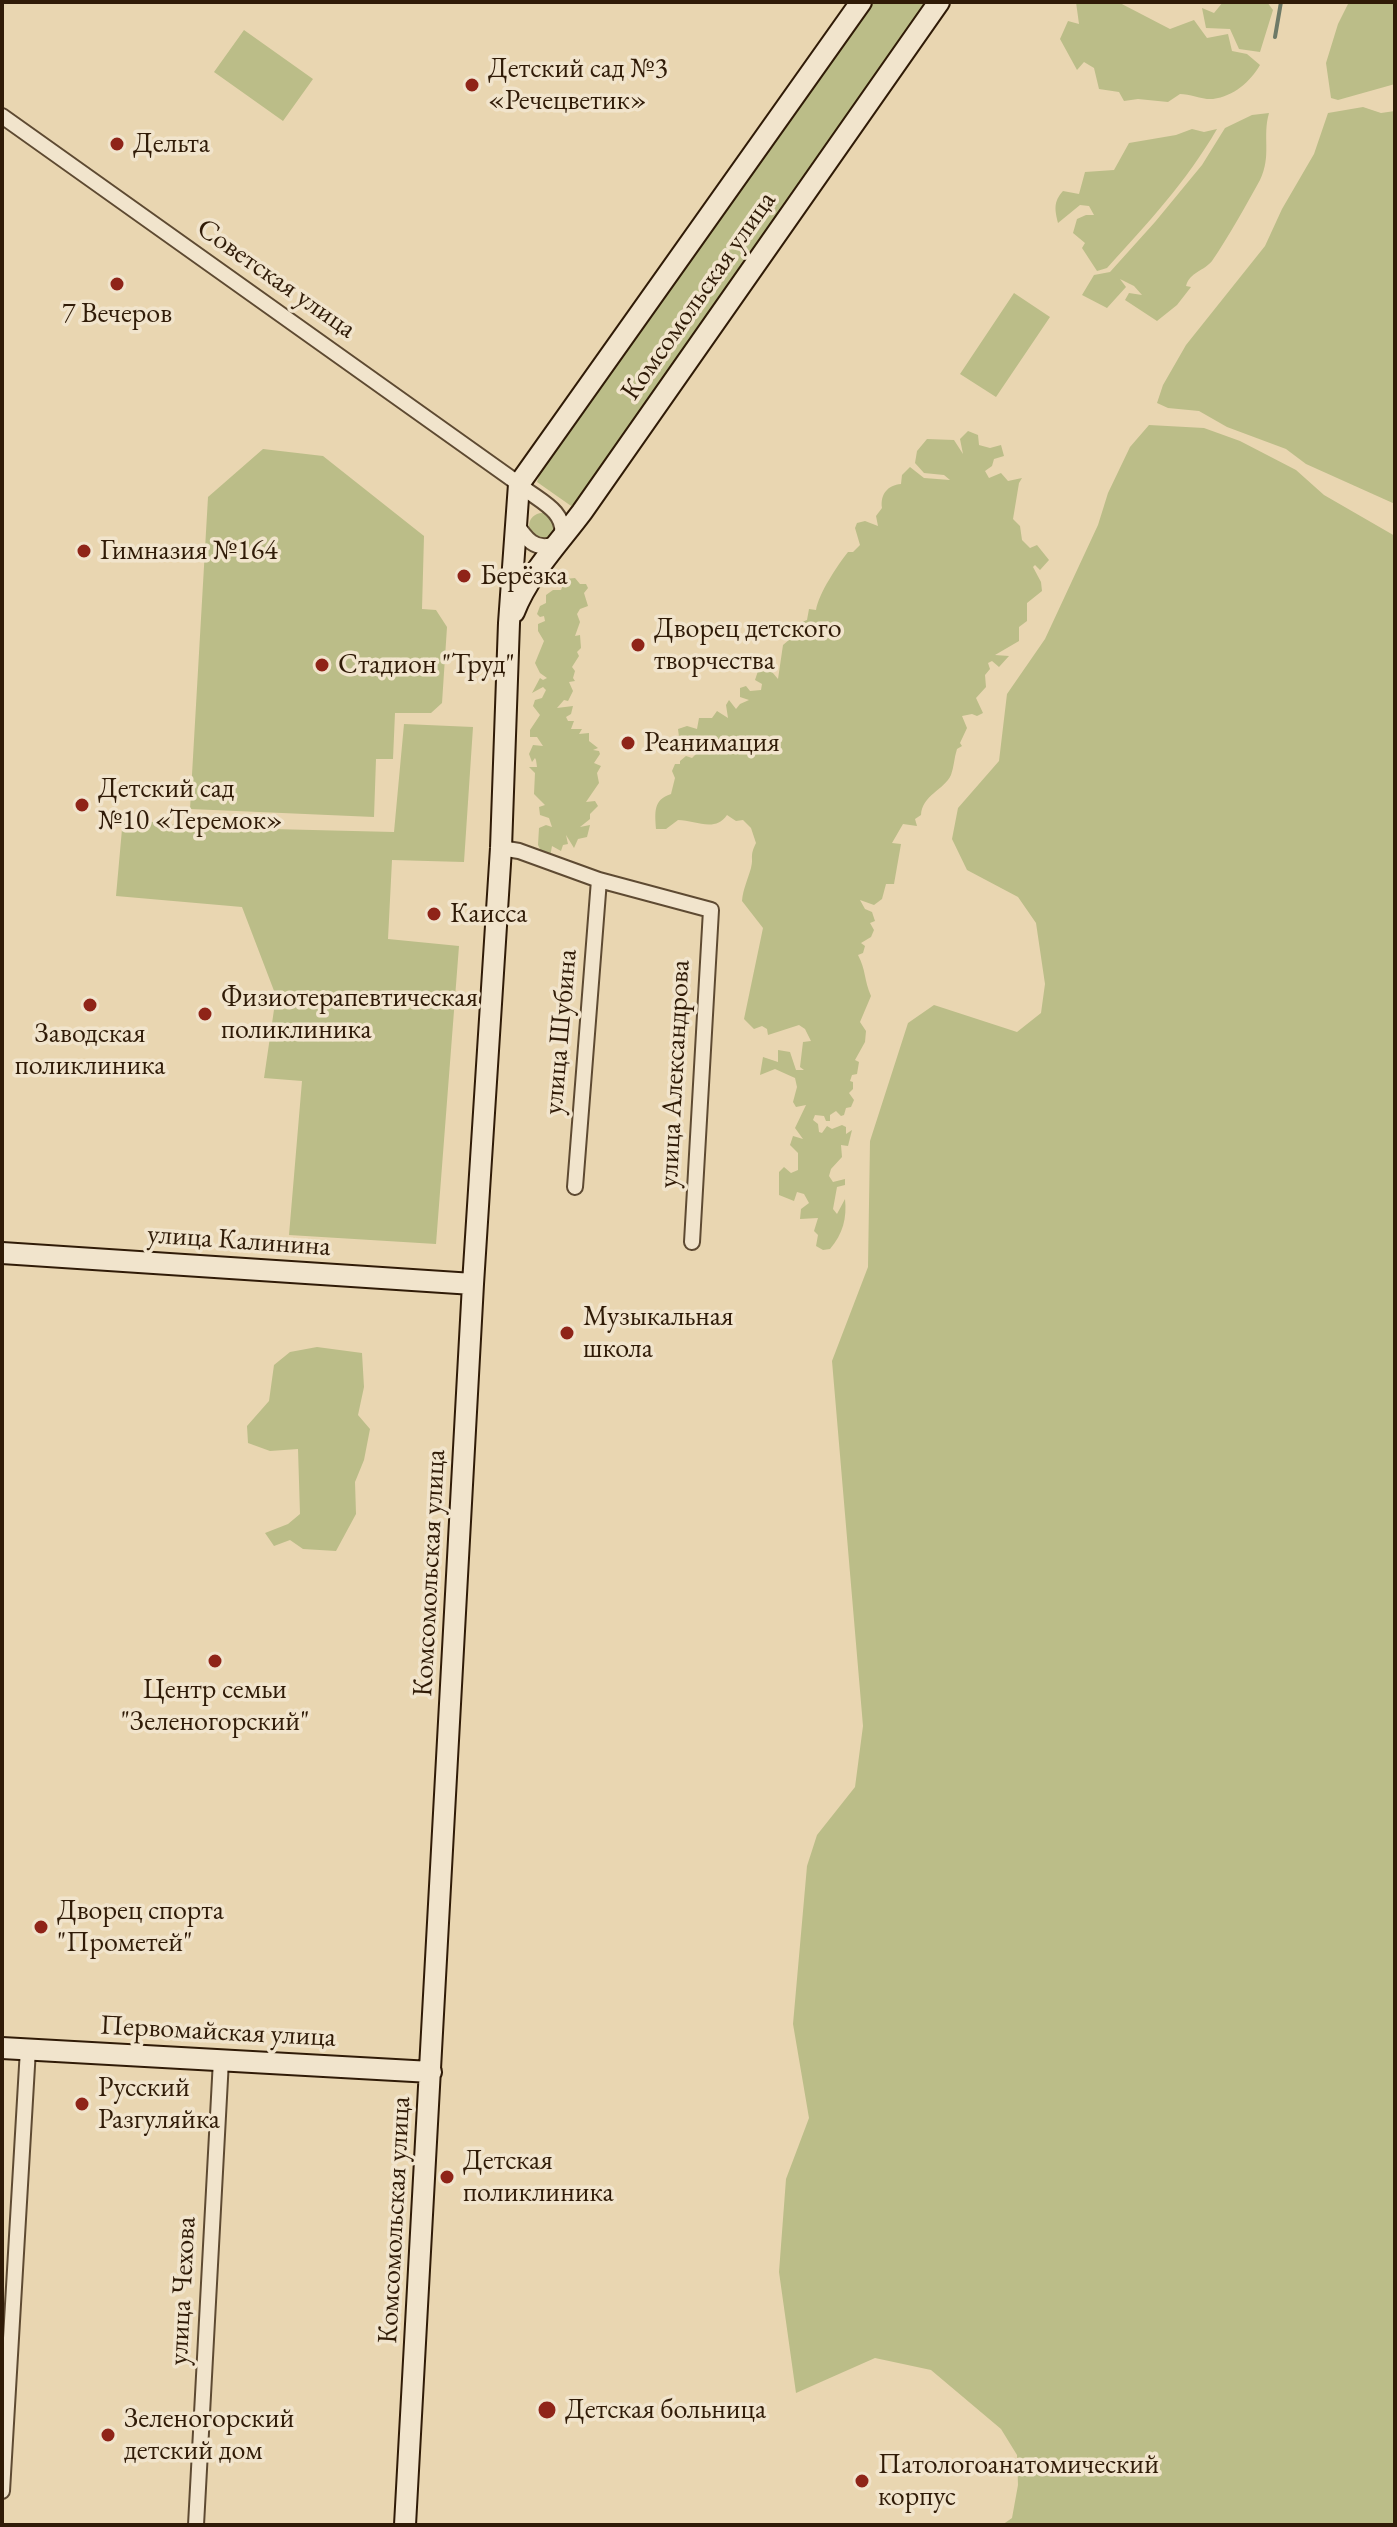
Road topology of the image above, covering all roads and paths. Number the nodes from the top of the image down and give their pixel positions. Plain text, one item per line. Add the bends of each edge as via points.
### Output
1 (861, 2) edge
2 (939, 2) edge
3 (2, 116) edge
4 (519, 484) junction
5 (515, 521) junction
6 (559, 540) junction
7 (509, 623) junction
8 (501, 848) junction
9 (599, 880) junction
10 (575, 1187) dead end
11 (692, 1242) dead end
12 (2, 1253) edge
13 (473, 1284) junction
14 (2, 2048) edge
15 (28, 2049) junction
16 (221, 2060) junction
17 (431, 2072) junction
18 (2, 2491) edge
19 (196, 2525) edge
20 (405, 2525) edge

1 - 4 street, Комсомольская улица
2 - 6 street, Комсомольская улица
3 - 4 street, Советская улица
4 - 5 street, Комсомольская улица
4 - 6 street, Советская улица via 558,514 563,527
5 - 6 street via 536,545 550,547
5 - 7 street, Комсомольская улица
6 - 7 street, Комсомольская улица via 522,592
7 - 8 street, Комсомольская улица
8 - 9 street
8 - 13 street, Комсомольская улица
9 - 10 street, улица Шубина
9 - 11 street, улица Александрова via 711,910
12 - 13 street, улица Калинина
13 - 17 street, Комсомольская улица
14 - 15 street, Первомайская улица
15 - 16 street, Первомайская улица
15 - 18 street
16 - 17 street, Первомайская улица
16 - 19 street, улица Чехова
17 - 20 street, Комсомольская улица

